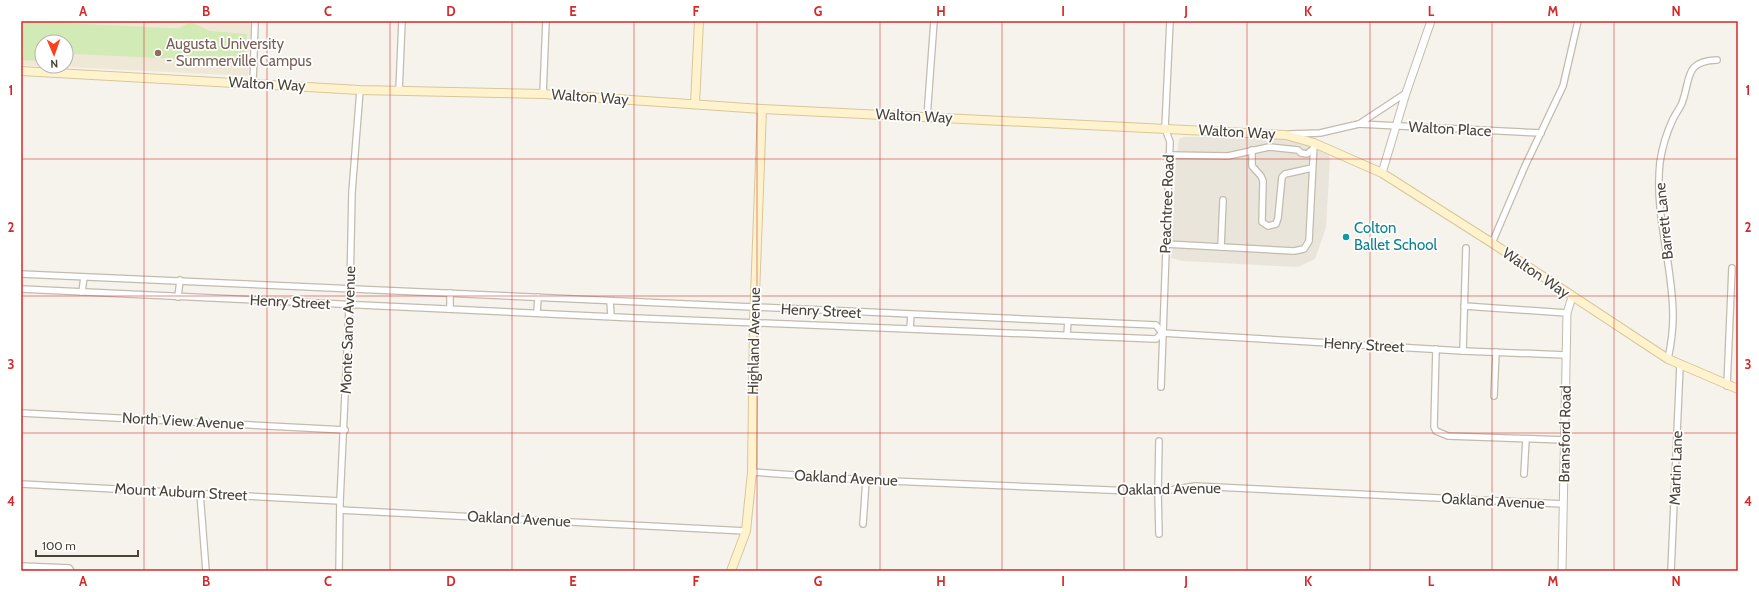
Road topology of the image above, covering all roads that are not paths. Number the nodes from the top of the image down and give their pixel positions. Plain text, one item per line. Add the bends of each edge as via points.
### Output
1 (255, 21) edge
2 (402, 21) edge
3 (546, 21) edge
4 (699, 21) edge
5 (934, 21) edge
6 (1170, 21) edge
7 (1431, 21) edge
8 (1578, 21) edge
9 (1717, 60) dead end
10 (21, 71) edge
11 (253, 83) junction
12 (360, 90) junction
13 (399, 91) junction
14 (1406, 93) junction
15 (543, 94) junction
16 (695, 104) junction
17 (762, 108) junction
18 (926, 117) junction
19 (1360, 124) junction
20 (1397, 125) junction
21 (1164, 128) junction
22 (1541, 133) junction
23 (1286, 134) junction
24 (1313, 146) junction
25 (1252, 150) junction
26 (1169, 155) junction
27 (1312, 168) junction
28 (1382, 173) junction
29 (1223, 200) dead end
30 (1492, 243) junction
31 (1166, 244) junction
32 (1221, 248) junction
33 (1466, 248) dead end
34 (1732, 268) dead end
35 (21, 274) edge
36 (84, 276) junction
37 (180, 280) junction
38 (350, 288) junction
39 (21, 289) edge
40 (82, 292) junction
41 (450, 293) junction
42 (178, 297) junction
43 (538, 297) junction
44 (1572, 297) junction
45 (610, 301) junction
46 (350, 305) junction
47 (1464, 306) junction
48 (755, 308) junction
49 (450, 309) junction
50 (537, 313) junction
51 (1567, 313) junction
52 (911, 315) junction
53 (611, 316) junction
54 (1068, 321) junction
55 (754, 322) junction
56 (910, 328) junction
57 (1162, 333) junction
58 (1068, 335) junction
59 (1436, 349) junction
60 (1463, 351) junction
61 (1496, 352) junction
62 (1566, 355) junction
63 (1668, 359) junction
64 (1680, 365) junction
65 (1727, 386) junction
66 (1161, 387) dead end
67 (1738, 389) edge
68 (1494, 396) dead end
69 (21, 412) edge
70 (345, 430) junction
71 (1526, 439) junction
72 (1564, 440) junction
73 (1159, 441) dead end
74 (752, 472) junction
75 (1524, 474) dead end
76 (866, 480) junction
77 (21, 484) edge
78 (1158, 492) junction
79 (200, 493) junction
80 (340, 501) junction
81 (1563, 504) junction
82 (340, 510) junction
83 (863, 524) dead end
84 (746, 531) junction
85 (1159, 534) dead end
86 (21, 566) edge
87 (71, 571) edge
88 (206, 571) edge
89 (339, 571) edge
90 (731, 571) edge
91 (1562, 571) edge
92 (1671, 571) edge

1 - 11 street
2 - 13 street
3 - 15 street
4 - 16 main road
5 - 18 street
6 - 21 street, Peachtree Road
7 - 14 street
8 - 22 street via 1563,86
9 - 63 street, Barrett Lane via 1703,60 1689,73 1682,103 1667,136 1660,161 1659,203 1670,274 1673,316
10 - 11 main road, Walton Way
11 - 12 main road, Walton Way
12 - 13 main road, Walton Way
12 - 38 street, Monte Sano Avenue via 352,192
13 - 15 main road, Walton Way
14 - 19 street
14 - 20 street
15 - 16 main road, Walton Way
16 - 17 main road, Walton Way
17 - 18 main road, Walton Way
17 - 48 main road, Highland Avenue
18 - 21 main road, Walton Way
19 - 20 street, Walton Place
19 - 23 street via 1320,133
20 - 22 street, Walton Place
20 - 28 street
21 - 23 main road, Walton Way
21 - 26 street, Peachtree Road via 1170,142
22 - 30 street
23 - 24 main road, Walton Way
24 - 25 street via 1307,154 1298,150 1269,147
24 - 27 street
24 - 28 main road, Walton Way
25 - 26 street via 1228,156
25 - 27 street via 1252,166 1262,176 1263,181 1262,222 1268,226 1276,224 1278,218 1282,177 1285,174
26 - 31 street, Peachtree Road
27 - 32 street via 1309,241 1304,249 1294,251
28 - 30 main road, Walton Way
29 - 32 street
30 - 44 main road, Walton Way
31 - 32 street
31 - 57 street, Peachtree Road
33 - 47 street
34 - 65 street
35 - 36 street, Henry Street
36 - 37 street, Henry Street
36 - 40 street
37 - 38 street, Henry Street
37 - 42 street
38 - 41 street, Henry Street
38 - 46 street, Monte Sano Avenue
39 - 40 street, Henry Street
40 - 42 street, Henry Street
41 - 43 street, Henry Street
41 - 49 street
42 - 46 street, Henry Street
43 - 45 street, Henry Street
43 - 50 street
44 - 51 street, Bransford Road
44 - 63 main road, Walton Way
45 - 48 street, Henry Street
45 - 53 street
46 - 49 street, Henry Street
46 - 70 street, Monte Sano Avenue
47 - 51 street
47 - 60 street
48 - 52 street, Henry Street
48 - 55 main road, Highland Avenue
49 - 50 street, Henry Street
50 - 53 street, Henry Street
51 - 62 street, Bransford Road
52 - 54 street, Henry Street
52 - 56 street
53 - 55 street, Henry Street
54 - 57 street, Henry Street via 1156,325
54 - 58 street
55 - 56 street, Henry Street
55 - 74 main road, Highland Avenue
56 - 58 street, Henry Street
57 - 58 street, Henry Street via 1156,339
57 - 59 street, Henry Street
57 - 66 street, Peachtree Road
59 - 60 street, Henry Street
59 - 71 street via 1436,431 1448,436
60 - 61 street, Henry Street
61 - 62 street, Henry Street
61 - 68 street
62 - 72 street, Bransford Road
63 - 64 main road, Walton Way
64 - 65 main road, Walton Way
64 - 92 street, Martin Lane
65 - 67 main road, Walton Way
69 - 70 street, North View Avenue
70 - 80 street, Monte Sano Avenue
71 - 72 street
71 - 75 street
72 - 81 street, Bransford Road
73 - 78 street
74 - 76 street, Oakland Avenue
74 - 84 main road, Highland Avenue
76 - 78 street, Oakland Avenue
76 - 83 street
77 - 79 street, Mount Auburn Street
78 - 81 street, Oakland Avenue via 1195,486
78 - 85 street
79 - 80 street, Mount Auburn Street
79 - 88 street
80 - 82 street, Monte Sano Avenue
81 - 91 street, Bransford Road
82 - 84 street, Oakland Avenue
82 - 89 street, Monte Sano Avenue
84 - 90 main road, Highland Avenue
86 - 87 street via 69,568

